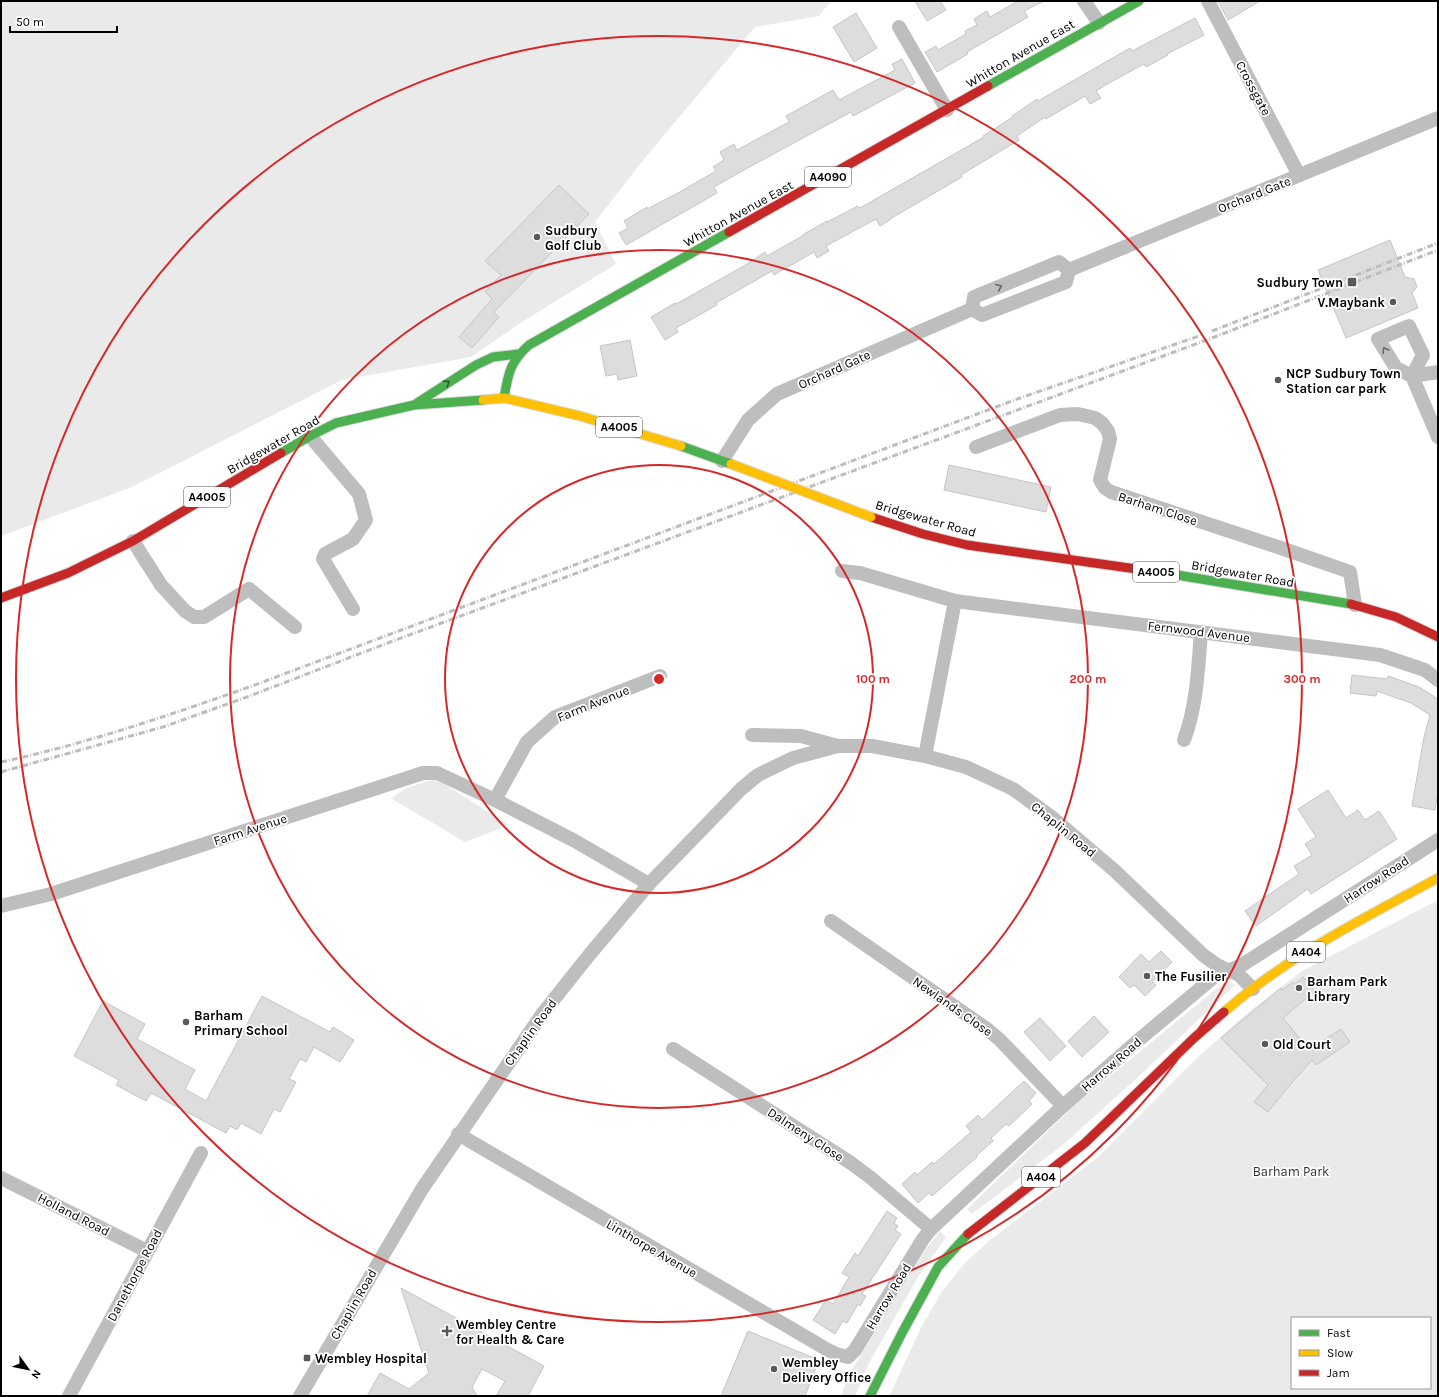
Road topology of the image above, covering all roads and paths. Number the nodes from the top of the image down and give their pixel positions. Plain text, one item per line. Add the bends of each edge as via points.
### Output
1 (1084, 1) edge
2 (1139, 1) edge
3 (1208, 1) edge
4 (1099, 23) junction
5 (899, 27) dead end
6 (947, 110) junction
7 (1438, 118) edge
8 (1299, 175) junction
9 (1069, 270) junction
10 (972, 309) junction
11 (518, 354) junction
12 (1438, 372) edge
13 (504, 398) junction
14 (414, 405) junction
15 (310, 436) junction
16 (1438, 437) edge
17 (976, 447) dead end
18 (726, 462) junction
19 (133, 541) junction
20 (842, 571) dead end
21 (1, 598) edge
22 (955, 601) junction
23 (1355, 605) junction
24 (353, 609) dead end
25 (295, 627) dead end
26 (1201, 632) junction
27 (1438, 637) edge
28 (660, 676) dead end
29 (1438, 680) edge
30 (752, 735) dead end
31 (1184, 740) dead end
32 (838, 746) junction
33 (925, 756) junction
34 (495, 800) junction
35 (1438, 840) edge
36 (1438, 878) edge
37 (649, 884) junction
38 (1, 906) edge
39 (831, 921) dead end
40 (1229, 970) junction
41 (1253, 988) junction
42 (673, 1049) dead end
43 (1063, 1106) junction
44 (458, 1134) junction
45 (200, 1154) dead end
46 (1, 1178) edge
47 (931, 1229) junction
48 (147, 1251) junction
49 (848, 1357) joint
50 (69, 1396) edge
51 (300, 1396) edge
52 (870, 1396) edge

1 - 4 street
2 - 4 main road, Whitton Avenue East / A4090
3 - 8 street, Crossgate
4 - 6 main road, Whitton Avenue East / A4090
5 - 6 street
6 - 11 main road, Whitton Avenue East / A4090 via 535,342
7 - 8 street, Orchard Gate
8 - 9 street, Orchard Gate
9 - 10 street via 1066,282 982,315
10 -> 9 street via 974,297 1059,262
10 - 18 street, Orchard Gate via 777,394 748,420
11 - 13 main road, Whitton Avenue East / A4090 via 508,370
14 -> 11 main road, Bridgewater Road / A4005 via 476,365 493,358
12 - 16 street via 1412,376
13 - 14 main road, Bridgewater Road / A4005
13 - 18 main road, Bridgewater Road / A4005 via 580,416
14 - 15 main road, Bridgewater Road / A4005 via 336,424
15 - 19 main road, Bridgewater Road / A4005
15 - 24 street via 360,494 366,520 353,539 325,554 323,559
17 - 23 street, Barham Close via 1060,415 1078,414 1095,418 1108,431 1110,438 1100,480 1105,488 1350,572
18 - 23 main road, Bridgewater Road / A4005, bridge via 923,534 968,545 1195,577
19 - 21 main road, Bridgewater Road / A4005 via 68,573
19 - 25 street via 161,585 194,618 204,617 249,589
20 - 22 street, Fernwood Avenue via 860,573
22 - 26 street, Fernwood Avenue
22 - 33 street
23 - 27 main road, Bridgewater Road / A4005 via 1396,617
26 - 29 street, Fernwood Avenue via 1380,655 1425,670
26 - 31 street via 1195,697
28 - 34 street, Farm Avenue via 555,717 527,742
30 - 32 street, Chaplin Road via 801,736
32 - 33 street, Chaplin Road via 872,746
32 - 37 street, Chaplin Road via 793,758 758,775 741,789
33 - 40 street, Chaplin Road via 966,767 1013,789 1054,819 1115,871 1203,956
34 - 37 street, Farm Avenue via 575,841
34 - 38 street, Farm Avenue via 437,773 422,773 51,894
35 - 40 street, Harrow Road via 1242,965
36 - 41 main road, Harrow Road / A404 via 1343,930
37 - 44 street, Chaplin Road via 543,1013
39 - 43 street, Newlands Close via 987,1029
40 - 41 street, Chaplin Road
40 - 43 street, Harrow Road via 1214,977
41 - 52 main road, Harrow Road / A404 via 1194,1038 1085,1142 966,1236 938,1267
42 - 47 street, Dalmeny Close via 851,1163
43 - 47 street, Harrow Road
44 - 49 street, Linthorpe Avenue via 787,1326 836,1354
44 - 51 street, Chaplin Road via 398,1228
45 - 48 street, Danethorpe Road
46 - 48 street, Holland Road
47 - 49 street, Harrow Road via 855,1350
48 - 50 street, Danethorpe Road

